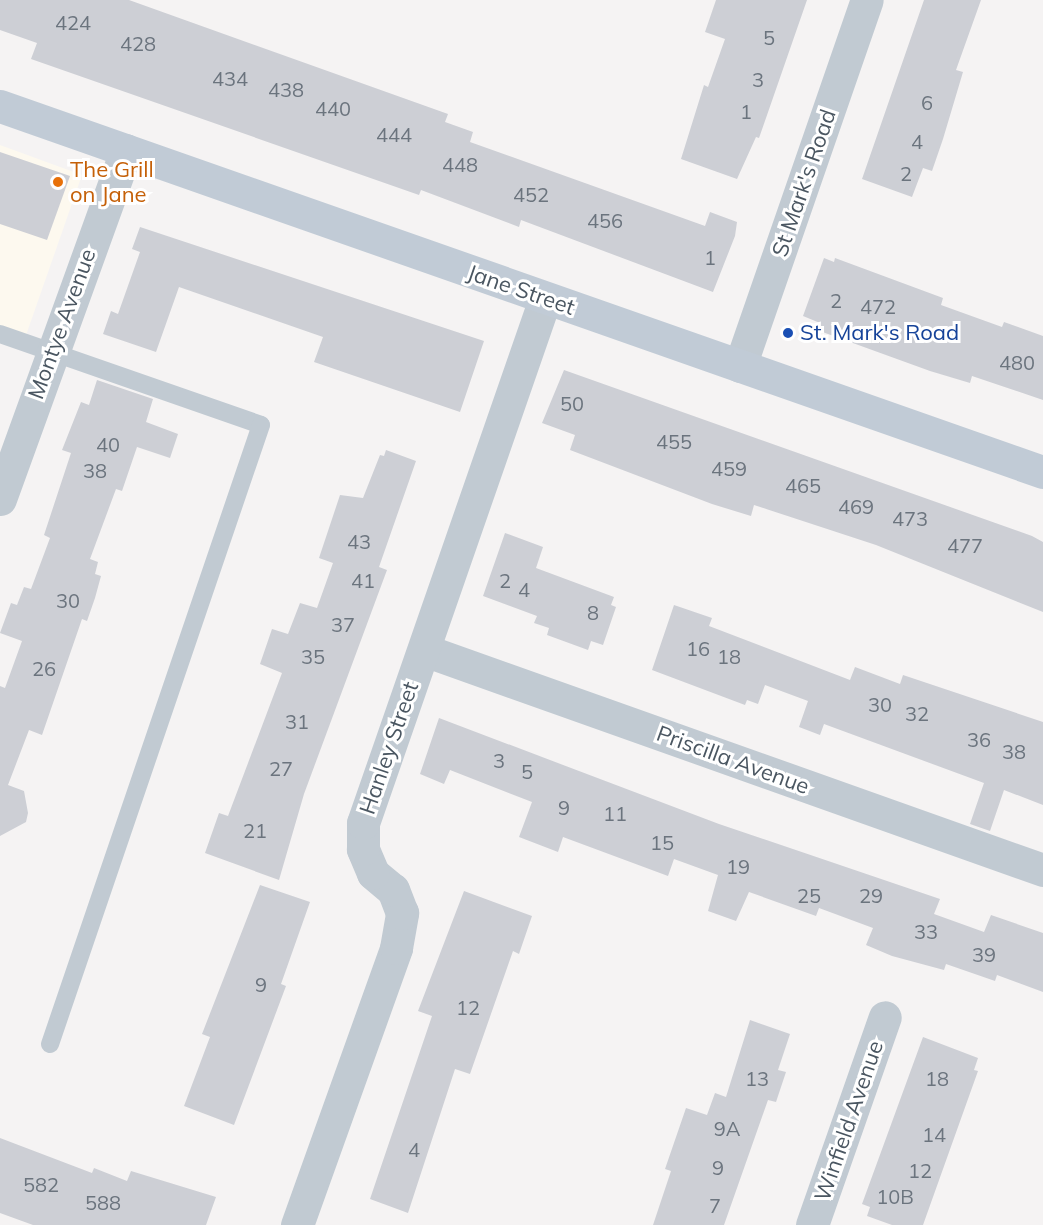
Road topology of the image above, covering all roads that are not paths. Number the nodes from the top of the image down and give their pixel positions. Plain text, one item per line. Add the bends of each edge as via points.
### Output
1 (867, 0) edge
2 (0, 106) edge
3 (126, 150) junction
4 (545, 299) junction
5 (0, 334) edge
6 (51, 352) junction
7 (740, 366) junction
8 (1043, 472) edge
9 (0, 499) edge
10 (424, 650) junction
11 (1043, 870) edge
12 (885, 1017) dead end
13 (50, 1044) dead end
14 (297, 1225) edge
15 (812, 1225) edge

1 - 7 street, St Mark's Road
2 - 3 main road, Jane Street
3 - 4 main road, Jane Street
3 - 6 street, Montye Avenue
4 - 7 main road, Jane Street
4 - 10 street, Hanley Street
5 - 6 lane
6 - 9 street, Montye Avenue
6 - 13 lane via 261,425
7 - 8 main road, Jane Street
10 - 11 street, Priscilla Avenue
10 - 14 street, Hanley Street via 363,823 363,849 373,873 393,890 402,913 396,948
12 - 15 street, Winfield Avenue

